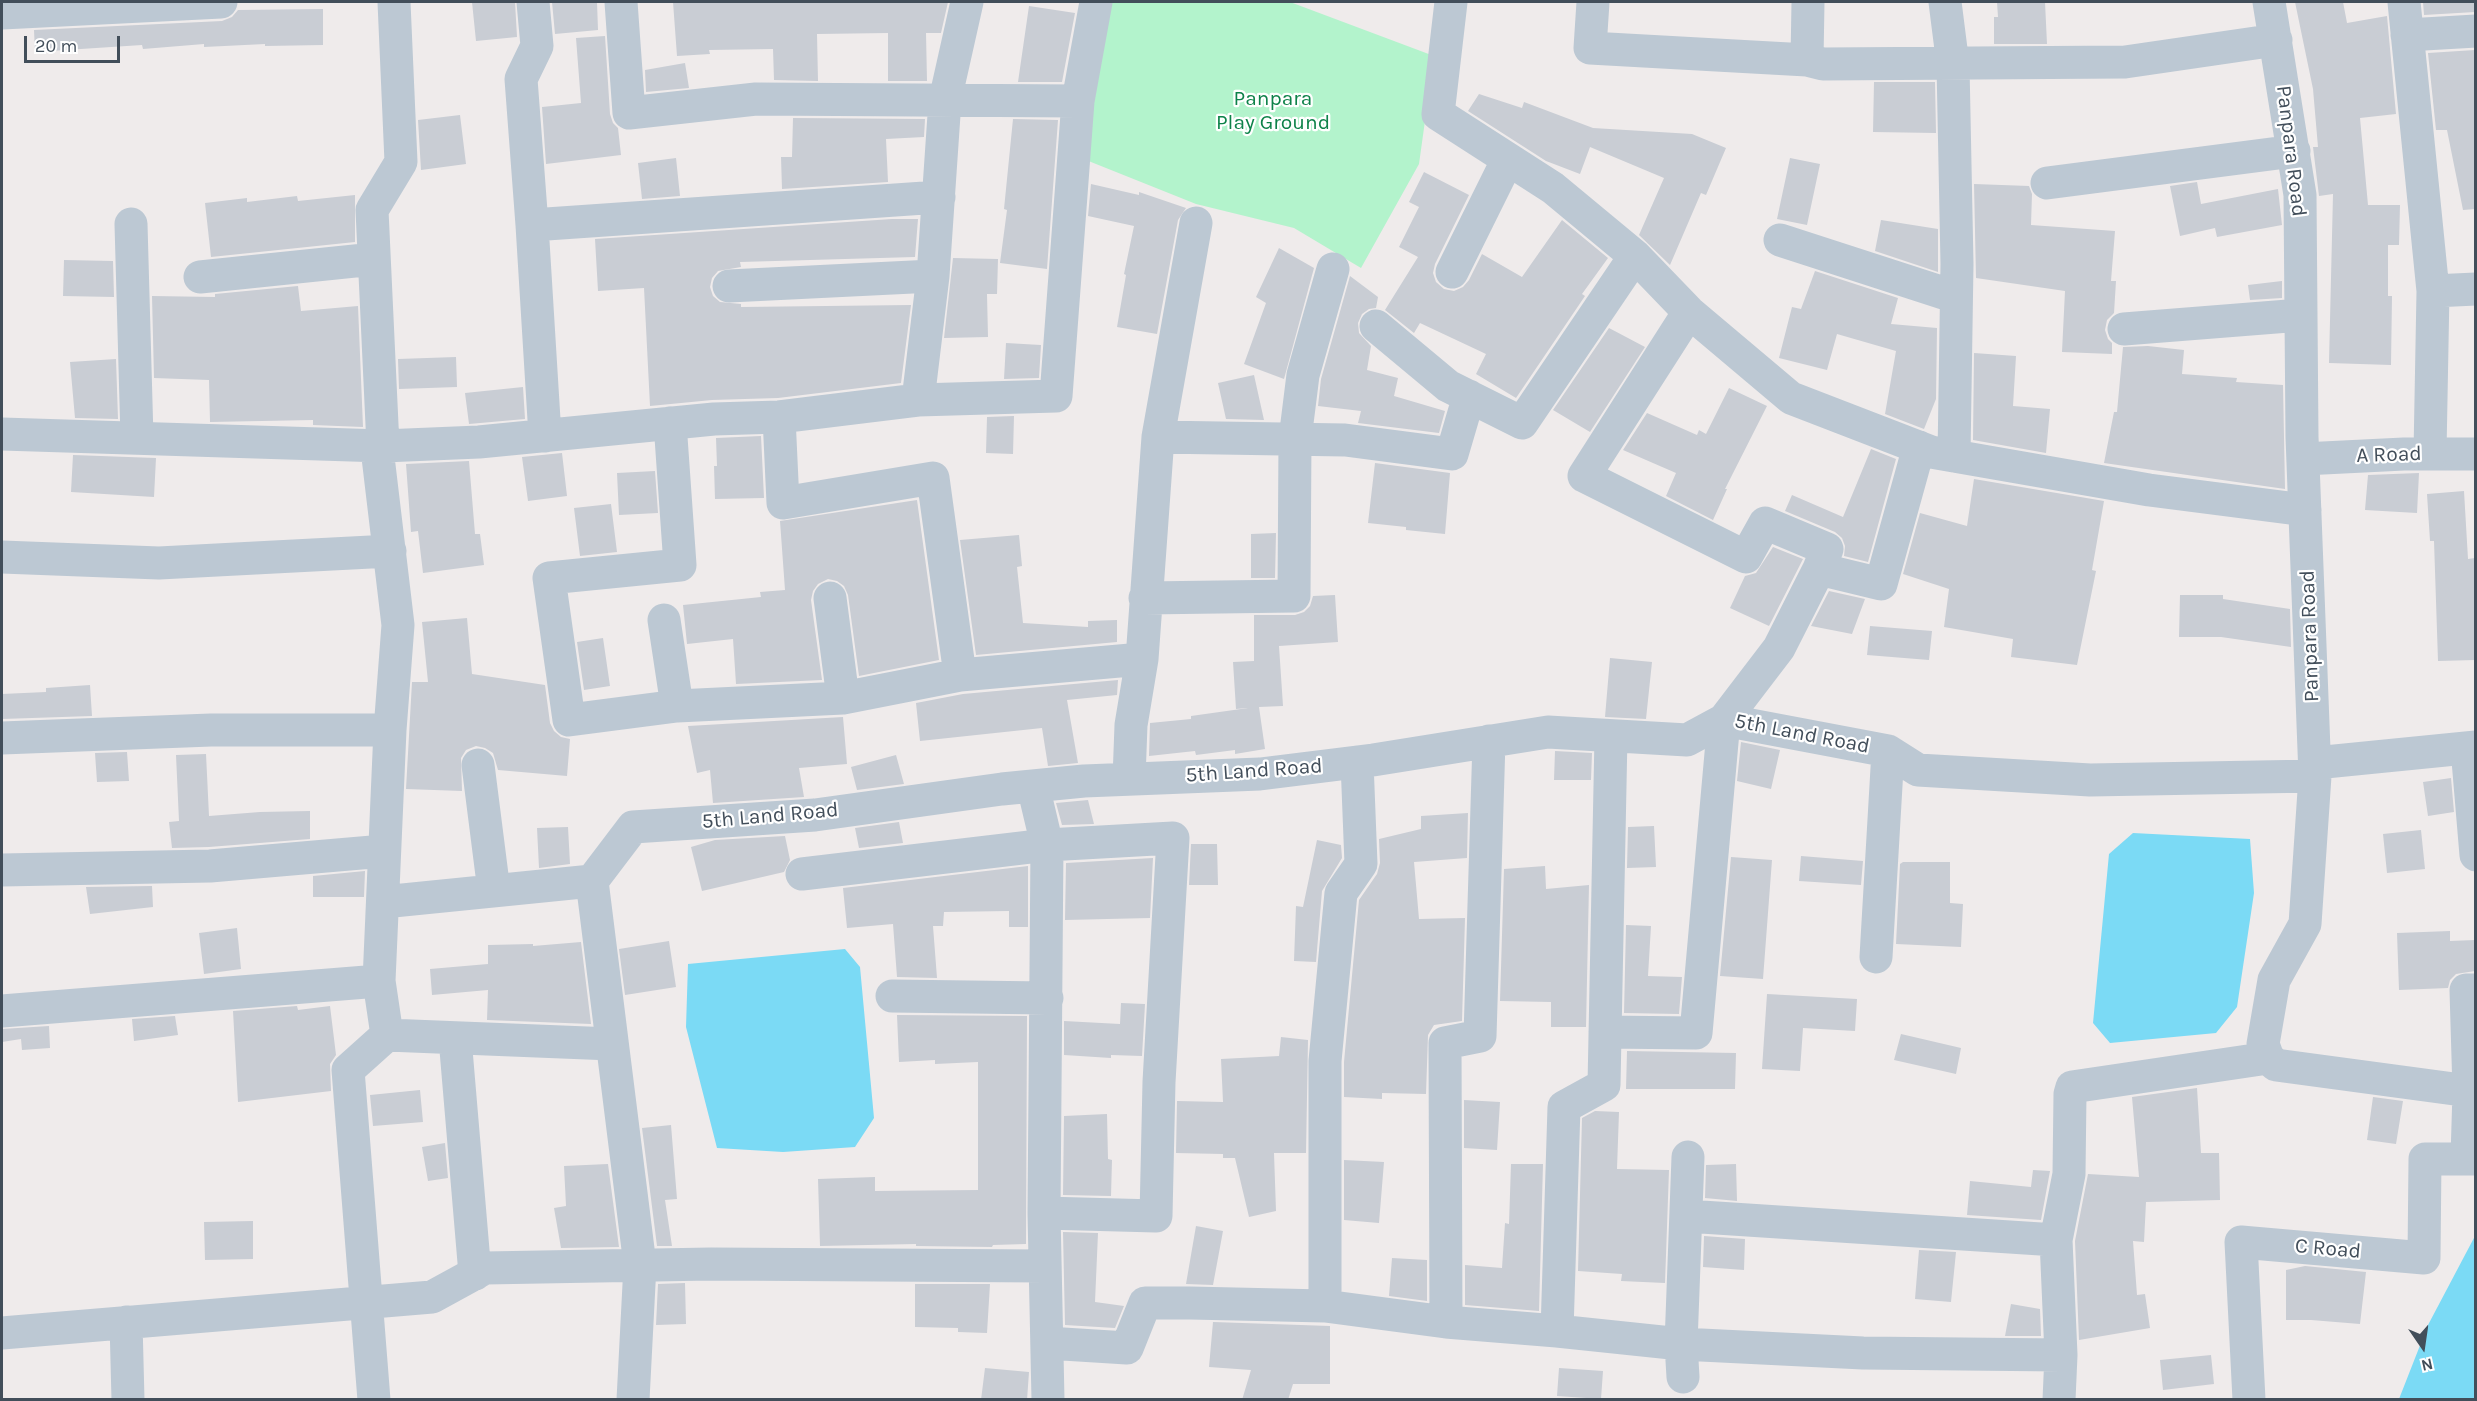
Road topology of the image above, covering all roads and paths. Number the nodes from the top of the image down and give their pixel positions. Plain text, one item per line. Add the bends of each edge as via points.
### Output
1 (221, 2) edge
2 (394, 2) edge
3 (533, 2) edge
4 (621, 2) edge
5 (968, 2) edge
6 (1096, 2) edge
7 (1450, 2) edge
8 (1593, 2) edge
9 (1808, 2) edge
10 (1945, 2) edge
11 (2270, 2) edge
12 (2404, 2) edge
13 (2, 12) edge
14 (2475, 31) edge
15 (2407, 35) junction
16 (2276, 39) junction
17 (1807, 60) junction
18 (1953, 64) junction
19 (945, 100) junction
20 (1078, 101) junction
21 (2294, 151) junction
22 (1508, 159) junction
23 (2047, 183) dead end
24 (939, 197) junction
25 (1196, 223) dead end
26 (131, 224) dead end
27 (532, 225) junction
28 (1780, 240) dead end
29 (1635, 256) junction
30 (374, 259) junction
31 (1333, 269) dead end
32 (1452, 272) dead end
33 (933, 276) junction
34 (200, 277) dead end
35 (729, 286) dead end
36 (2475, 289) edge
37 (2433, 291) junction
38 (1956, 297) junction
39 (1689, 312) junction
40 (2301, 315) junction
41 (1377, 326) dead end
42 (2124, 329) dead end
43 (1469, 396) junction
44 (918, 400) junction
45 (779, 417) junction
46 (670, 423) junction
47 (2, 434) edge
48 (546, 436) junction
49 (1158, 437) junction
50 (137, 438) junction
51 (1295, 439) junction
52 (382, 446) junction
53 (1919, 447) junction
54 (2430, 453) junction
55 (1954, 456) junction
56 (2303, 459) junction
57 (2474, 463) edge
58 (2305, 510) junction
59 (390, 551) junction
60 (2, 557) edge
61 (1819, 569) junction
62 (830, 598) dead end
63 (1145, 598) junction
64 (664, 620) dead end
65 (1142, 659) junction
66 (960, 675) junction
67 (843, 698) junction
68 (677, 706) junction
69 (1724, 720) junction
70 (390, 730) junction
71 (1611, 736) junction
72 (2, 738) edge
73 (1489, 741) junction
74 (2471, 747) edge
75 (1888, 751) junction
76 (1357, 762) junction
77 (478, 765) dead end
78 (2315, 769) junction
79 (1129, 779) junction
80 (1033, 786) junction
81 (1047, 845) junction
82 (384, 851) junction
83 (2475, 855) edge
84 (2, 870) edge
85 (802, 874) dead end
86 (592, 881) junction
87 (494, 891) junction
88 (383, 902) junction
89 (1876, 957) dead end
90 (379, 981) junction
91 (2475, 990) edge
92 (892, 996) dead end
93 (1047, 998) junction
94 (2, 1011) edge
95 (1605, 1032) junction
96 (387, 1035) junction
97 (455, 1038) junction
98 (612, 1044) junction
99 (2268, 1058) junction
100 (2469, 1091) junction
101 (1688, 1157) dead end
102 (2471, 1158) edge
103 (1044, 1213) junction
104 (1686, 1216) junction
105 (2056, 1240) junction
106 (640, 1265) junction
107 (1045, 1266) junction
108 (475, 1274) junction
109 (366, 1302) junction
110 (1325, 1306) junction
111 (126, 1322) junction
112 (1446, 1322) junction
113 (1557, 1330) junction
114 (2, 1333) edge
115 (1047, 1343) junction
116 (1682, 1344) junction
117 (2061, 1355) junction
118 (1683, 1377) dead end
119 (128, 1400) edge
120 (374, 1400) edge
121 (633, 1400) edge
122 (1048, 1400) edge
123 (2059, 1400) edge
124 (2249, 1400) edge

1 - 13 street
2 - 30 street via 401,162 372,210
3 - 27 street via 537,46 521,79
4 - 19 street via 629,113 756,99
5 - 19 street
6 - 20 street
7 - 22 street via 1438,114
8 - 17 street via 1590,48
9 - 17 street
10 - 18 street
11 - 16 street, Panpara Road
12 - 15 street
14 - 15 street
15 - 37 street
16 - 18 street via 2125,63
16 - 21 street, Panpara Road
17 - 18 street via 1823,64
18 - 38 street
19 - 20 street
19 - 24 street
20 - 44 street via 1056,396
21 - 23 street
21 - 40 street, Panpara Road via 2300,195
22 - 29 street via 1553,188
22 - 32 street
24 - 27 street
24 - 33 street
25 - 49 street
26 - 50 street
27 - 48 street
28 - 38 street
29 - 39 street
29 - 43 street via 1522,423
30 - 34 street
30 - 52 street
31 - 51 street via 1303,375
33 - 35 street
33 - 44 street
36 - 37 street
37 - 54 street
38 - 55 street
39 - 53 street via 1791,398
39 - 61 street via 1584,476 1746,557 1765,523 1827,549
40 - 42 street
40 - 56 street, Panpara Road
41 - 43 street via 1448,386
43 - 51 street via 1452,454 1345,440
44 - 45 street
45 - 46 street
45 - 66 street via 783,502 933,478
46 - 48 street
46 - 68 street via 680,566 549,578 569,720
47 - 50 street
48 - 52 street
49 - 51 street
49 - 63 street
50 - 52 street
51 - 63 street via 1294,596
52 - 59 street via 378,457
53 - 55 street
53 - 61 street via 1881,584
54 - 56 street, A Road
54 - 57 street, A Road
55 - 58 street via 2149,490
56 - 58 street, Panpara Road
58 - 78 street, Panpara Road
59 - 60 street via 159,563
59 - 70 street via 398,625
61 - 69 street via 1779,648
62 - 67 street
63 - 65 street
64 - 68 street
65 - 66 street
65 - 79 street via 1131,725
66 - 67 street
67 - 68 street
69 - 71 street, 5th Land Road via 1687,740
69 - 75 street, 5th Land Road
69 - 95 street via 1696,1033
70 - 72 street via 211,730
70 - 82 street
71 - 73 street, 5th Land Road via 1548,732
71 - 95 street
73 - 76 street, 5th Land Road
73 - 112 street via 1480,1036 1445,1042
74 - 78 street, 5th Land Road
74 - 83 street
75 - 78 street, 5th Land Road via 1918,770 2090,780
75 - 89 street
76 - 79 street, 5th Land Road via 1260,774
76 - 110 street via 1361,864 1341,893 1325,1061
77 - 87 street
78 - 99 street, Panpara Road via 2305,924 2274,980 2263,1044
79 - 80 street, 5th Land Road
80 - 81 street
80 - 86 street, 5th Land Road via 815,814 633,827
81 - 85 street
81 - 93 street
81 - 103 street via 1173,838 1159,1082 1156,1216
82 - 84 street via 210,866
82 - 88 street
86 - 87 street
86 - 98 street
87 - 88 street
88 - 90 street
90 - 94 street
90 - 96 street
91 - 100 street via 2466,990
92 - 93 street
93 - 103 street
95 - 113 street via 1604,1085 1564,1107
96 - 97 street
96 - 109 street via 348,1070
97 - 98 street
97 - 108 street
98 - 106 street
99 - 100 street via 2276,1065
99 - 105 street via 2072,1087 2069,1174
100 - 102 street
101 - 104 street
102 - 124 street, C Road via 2425,1159 2424,1257 2241,1242
103 - 107 street
104 - 105 street
104 - 116 street
105 - 117 street
106 - 107 street
106 - 108 street via 485,1268
106 - 121 street
107 - 115 street
108 - 109 street via 432,1297
109 - 111 street
109 - 120 street
110 - 112 street
110 - 115 street via 1145,1303 1127,1348
111 - 114 street
111 - 119 street
112 - 113 street
113 - 116 street
115 - 122 street
116 - 117 street via 1863,1353
116 - 118 street
117 - 123 street

